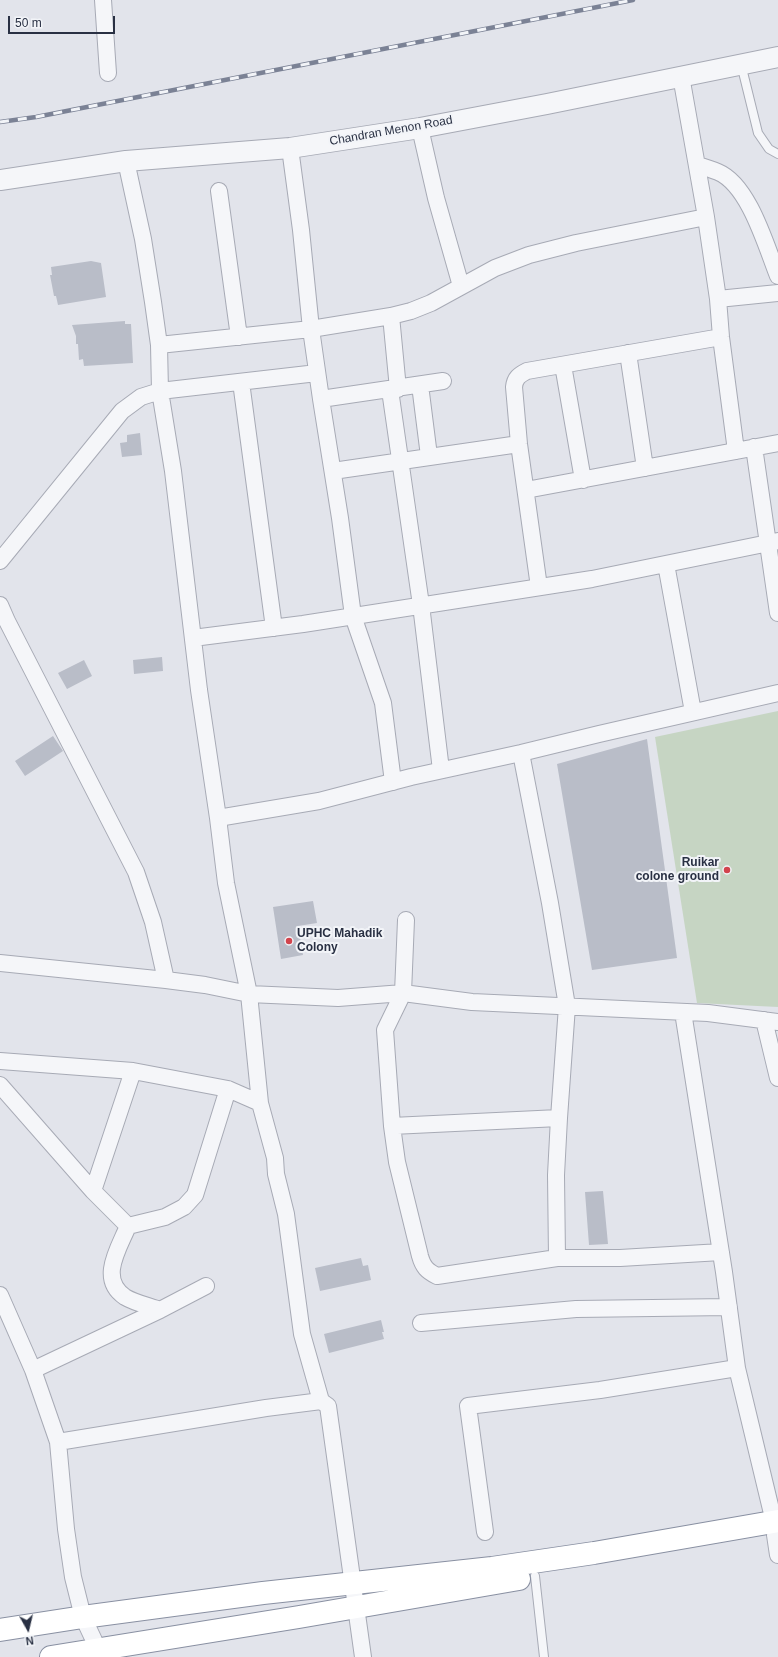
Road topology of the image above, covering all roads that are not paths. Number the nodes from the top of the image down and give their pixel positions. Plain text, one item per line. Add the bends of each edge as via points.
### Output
1 (103, 0) edge
2 (778, 57) edge
3 (741, 64) junction
4 (108, 73) dead end
5 (680, 76) junction
6 (420, 128) junction
7 (290, 148) junction
8 (778, 154) edge
9 (126, 162) junction
10 (697, 165) junction
11 (0, 180) edge
12 (219, 192) dead end
13 (706, 217) junction
14 (778, 276) edge
15 (461, 286) junction
16 (778, 293) edge
17 (718, 299) junction
18 (391, 316) junction
19 (311, 329) junction
20 (239, 337) junction
21 (721, 337) junction
22 (159, 345) junction
23 (628, 353) junction
24 (563, 365) junction
25 (318, 374) junction
26 (442, 381) dead end
27 (241, 382) junction
28 (420, 385) junction
29 (394, 389) junction
30 (160, 391) junction
31 (321, 399) junction
32 (778, 443) edge
33 (519, 444) junction
34 (754, 447) junction
35 (736, 451) junction
36 (429, 456) junction
37 (400, 461) junction
38 (645, 468) junction
39 (333, 471) junction
40 (583, 480) junction
41 (526, 490) junction
42 (772, 542) edge
43 (0, 561) edge
44 (666, 564) junction
45 (539, 587) junction
46 (0, 605) edge
47 (421, 605) junction
48 (778, 612) edge
49 (353, 616) junction
50 (274, 628) junction
51 (6, 636) edge
52 (193, 638) junction
53 (778, 694) edge
54 (693, 712) junction
55 (521, 753) junction
56 (441, 770) junction
57 (393, 782) junction
58 (218, 818) junction
59 (406, 920) dead end
60 (0, 963) edge
61 (166, 980) junction
62 (403, 993) junction
63 (249, 994) junction
64 (567, 1006) junction
65 (683, 1012) junction
66 (771, 1021) edge
67 (0, 1061) edge
68 (133, 1071) junction
69 (778, 1078) edge
70 (0, 1085) edge
71 (228, 1089) junction
72 (260, 1103) junction
73 (559, 1118) junction
74 (392, 1126) junction
75 (93, 1191) junction
76 (128, 1226) junction
77 (721, 1252) junction
78 (557, 1258) junction
79 (206, 1286) dead end
80 (0, 1295) edge
81 (729, 1307) junction
82 (160, 1310) junction
83 (421, 1323) dead end
84 (737, 1368) junction
85 (33, 1370) junction
86 (321, 1401) junction
87 (58, 1442) junction
88 (485, 1532) dead end
89 (777, 1534) edge
90 (535, 1576) junction
91 (354, 1583) junction
92 (358, 1607) junction
93 (83, 1617) junction
94 (0, 1630) edge
95 (98, 1653) edge
96 (51, 1657) edge
97 (364, 1657) edge
98 (544, 1657) edge

1 - 4 street
2 - 3 street, Chandran Menon Road
3 - 5 street, Chandran Menon Road
3 - 8 lane via 758,133 769,149
5 - 6 street, Chandran Menon Road
5 - 10 street
6 - 7 street, Chandran Menon Road
6 - 15 street via 436,198
7 - 9 street, Chandran Menon Road
7 - 19 street
9 - 11 street, Chandran Menon Road
9 - 22 street via 143,239
10 - 13 street
10 - 14 street via 719,172 737,187 749,204
12 - 20 street
13 - 15 street via 576,243 530,255 495,268
13 - 17 street
15 - 18 street via 431,303
16 - 17 street
17 - 21 street
18 - 19 street
18 - 29 street
19 - 20 street
19 - 25 street
20 - 22 street
21 - 23 street
21 - 35 street
22 - 30 street
23 - 24 street
23 - 38 street
24 - 33 street via 527,371 515,380
24 - 40 street
25 - 27 street
25 - 31 street
26 - 28 street
27 - 30 street
27 - 50 street
28 - 29 street
28 - 36 street
29 - 31 street
29 - 37 street
30 - 43 street via 141,397 122,411
30 - 52 street via 173,471
31 - 39 street
32 - 34 street
33 - 36 street
33 - 41 street
34 - 35 street
34 - 42 street
35 - 38 street
36 - 37 street
37 - 39 street
37 - 47 street
38 - 40 street
39 - 49 street
40 - 41 street
41 - 45 street
42 - 44 street
42 - 48 street
44 - 45 street
44 - 54 street
45 - 47 street
46 - 51 street
47 - 49 street
47 - 56 street
49 - 50 street
49 - 57 street via 383,703
50 - 52 street
51 - 61 street via 136,872 153,922
52 - 58 street
53 - 54 street
54 - 55 street
55 - 56 street
55 - 64 street
56 - 57 street
57 - 58 street via 319,801
58 - 63 street via 226,883
59 - 62 street
60 - 61 street
61 - 63 street
62 - 63 street via 338,998
62 - 64 street via 472,1002
62 - 74 street via 385,1030
63 - 72 street
64 - 65 street
64 - 73 street
65 - 66 street
65 - 77 street
66 - 69 street
67 - 68 street
68 - 71 street
68 - 75 street
70 - 75 street
71 - 72 street
71 - 76 street via 195,1195 184,1207 165,1217
72 - 86 street via 275,1158 276,1174 286,1214 302,1334
73 - 74 street
73 - 78 street via 556,1175
74 - 78 street via 397,1162 418,1249 423,1266 429,1272 437,1276
75 - 76 street
76 - 82 street via 113,1261 112,1280 125,1297
77 - 78 street via 620,1258
77 - 81 street
79 - 82 street
80 - 85 street
81 - 83 street via 576,1309
81 - 84 street
82 - 85 street
84 - 88 street via 600,1390 468,1406
84 - 89 street
85 - 87 street
86 - 87 street
86 - 91 street via 328,1406
87 - 93 street via 66,1529
89 - 90 highway
89 - 91 highway via 594,1553 492,1568
90 - 92 highway
90 - 98 lane
91 - 92 street
91 - 93 highway
92 - 95 highway
92 - 97 street
93 - 94 highway
93 - 95 street
95 - 96 highway

